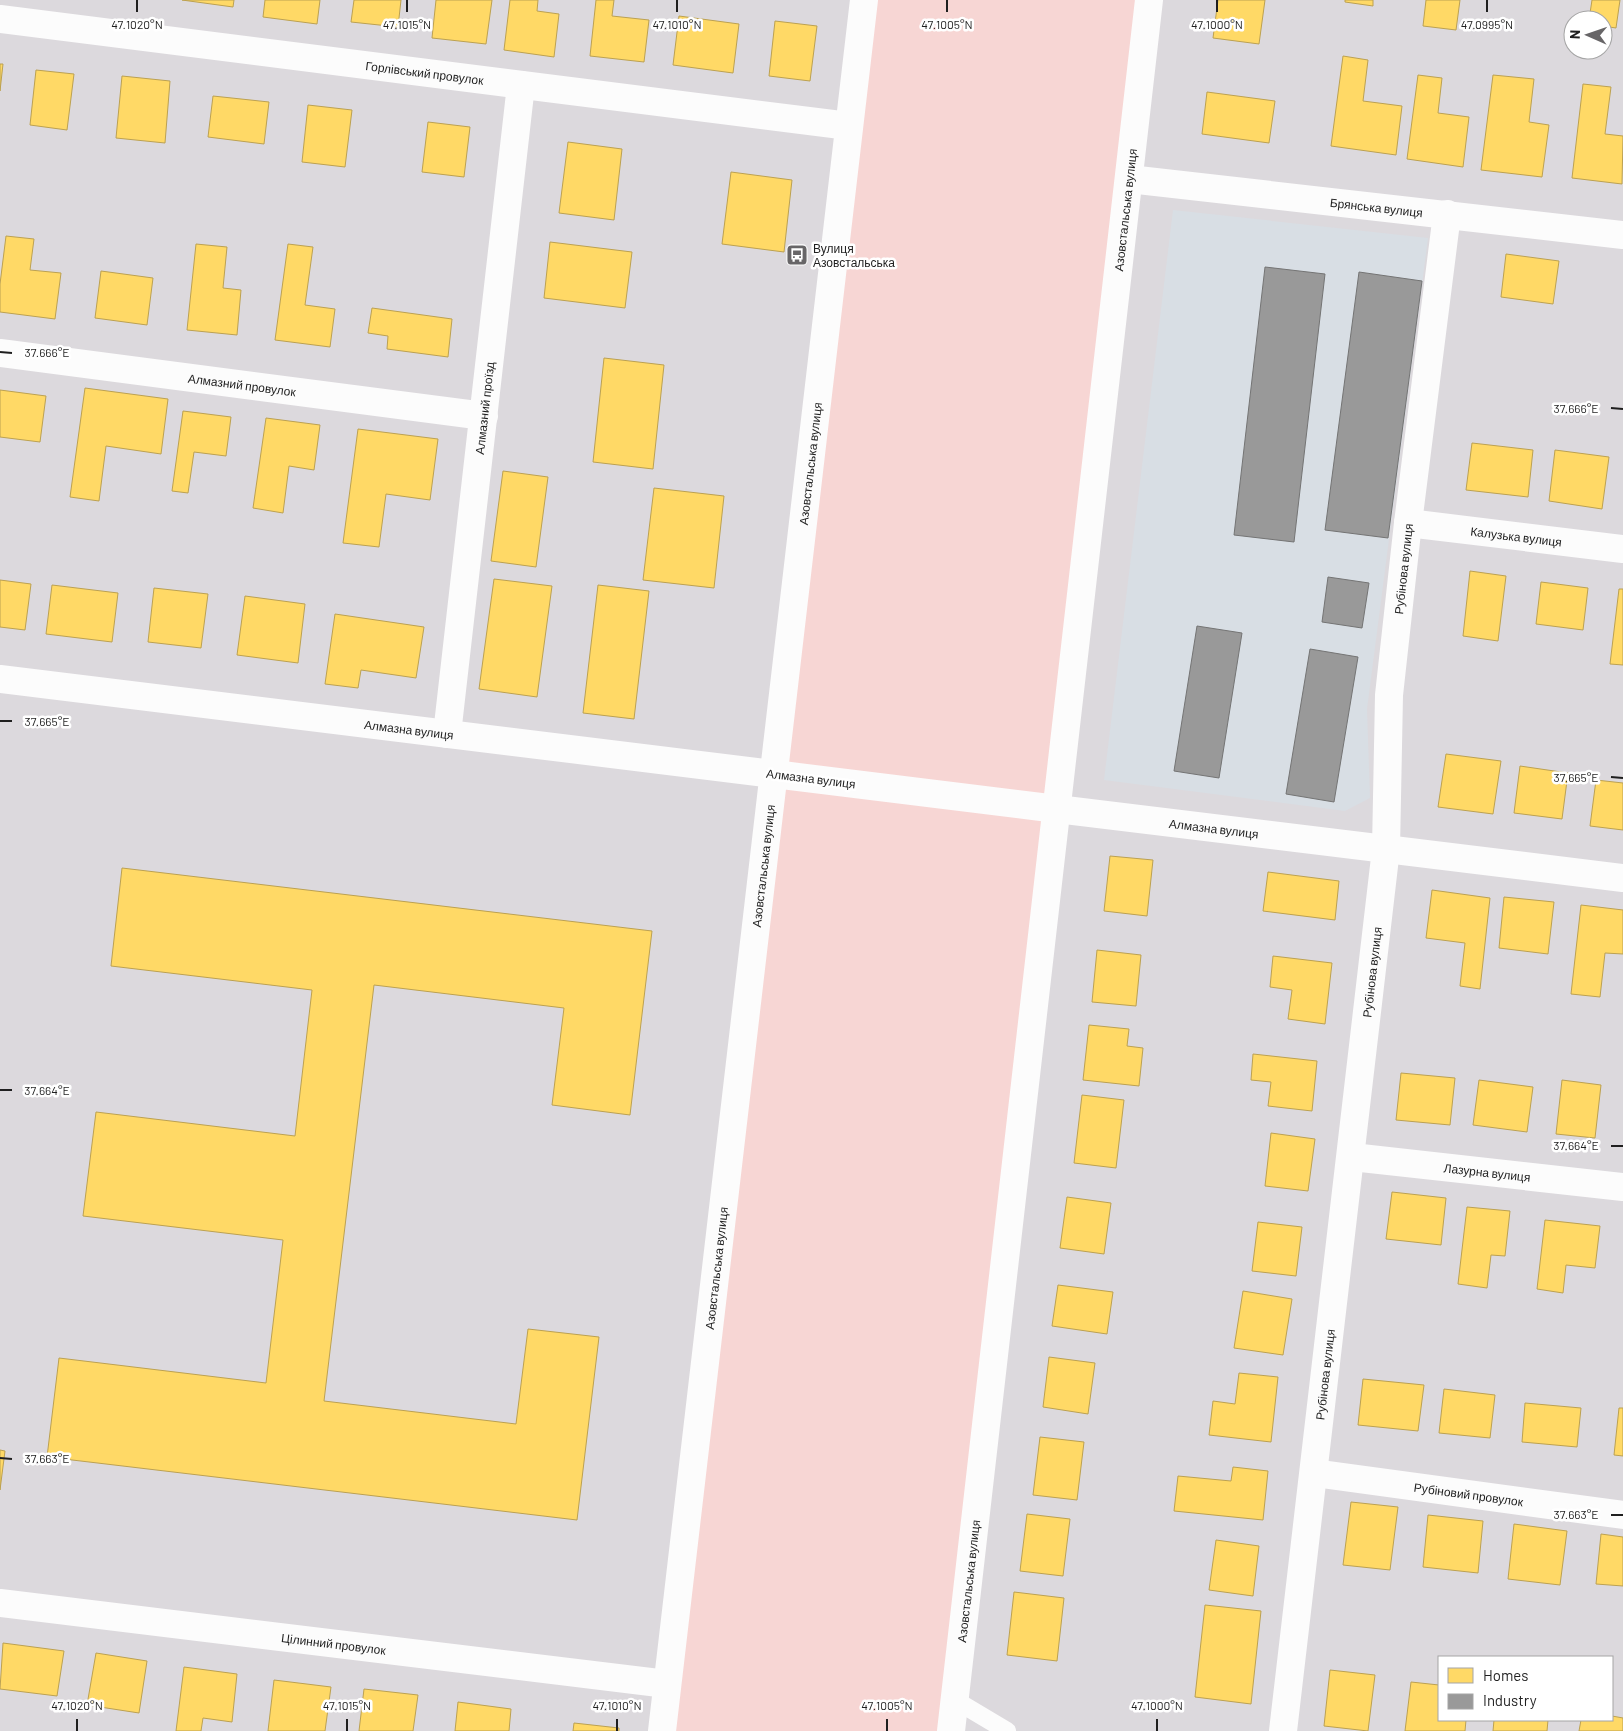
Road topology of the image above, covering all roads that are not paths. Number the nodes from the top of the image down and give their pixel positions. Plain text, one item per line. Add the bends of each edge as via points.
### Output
1 (864, 0) edge
2 (1150, 0) edge
3 (0, 19) edge
4 (521, 85) junction
5 (849, 126) junction
6 (1129, 179) junction
7 (1447, 214) junction
8 (1623, 235) edge
9 (0, 353) edge
10 (484, 416) junction
11 (1408, 524) junction
12 (1623, 549) edge
13 (0, 678) edge
14 (447, 734) junction
15 (774, 774) junction
16 (1057, 809) junction
17 (1386, 849) junction
18 (1623, 878) edge
19 (1352, 1157) junction
20 (1623, 1187) edge
21 (1314, 1473) junction
22 (1623, 1515) edge
23 (0, 1603) edge
24 (668, 1684) junction
25 (955, 1700) junction
26 (662, 1731) edge
27 (951, 1731) edge
28 (1007, 1731) edge
29 (1283, 1731) edge

1 - 5 street, Азовстальська вулиця
2 - 6 street, Азовстальська вулиця
3 - 4 street, Горлівський провулок
4 - 5 street, Горлівський провулок
4 - 10 street, Алмазний проїзд
5 - 15 street, Азовстальська вулиця
6 - 7 street, Брянська вулиця
6 - 16 street, Азовстальська вулиця
7 - 8 street, Брянська вулиця
7 - 11 street, Рубінова вулиця
9 - 10 street, Алмазний провулок
10 - 14 street, Алмазний проїзд
11 - 12 street, Калузька вулиця
11 - 17 street, Рубінова вулиця via 1390,695
13 - 14 street, Алмазна вулиця
14 - 15 street, Алмазна вулиця
15 - 16 street, Алмазна вулиця
15 - 24 street, Азовстальська вулиця
16 - 17 street, Алмазна вулиця
16 - 25 street, Азовстальська вулиця
17 - 18 street, Алмазна вулиця
17 - 19 street, Рубінова вулиця
19 - 20 street, Лазурна вулиця
19 - 21 street, Рубінова вулиця
21 - 22 street, Рубіновий провулок
21 - 29 street, Рубінова вулиця
23 - 24 street, Цілинний провулок
24 - 26 street, Азовстальська вулиця
25 - 27 street, Азовстальська вулиця
25 - 28 lane

